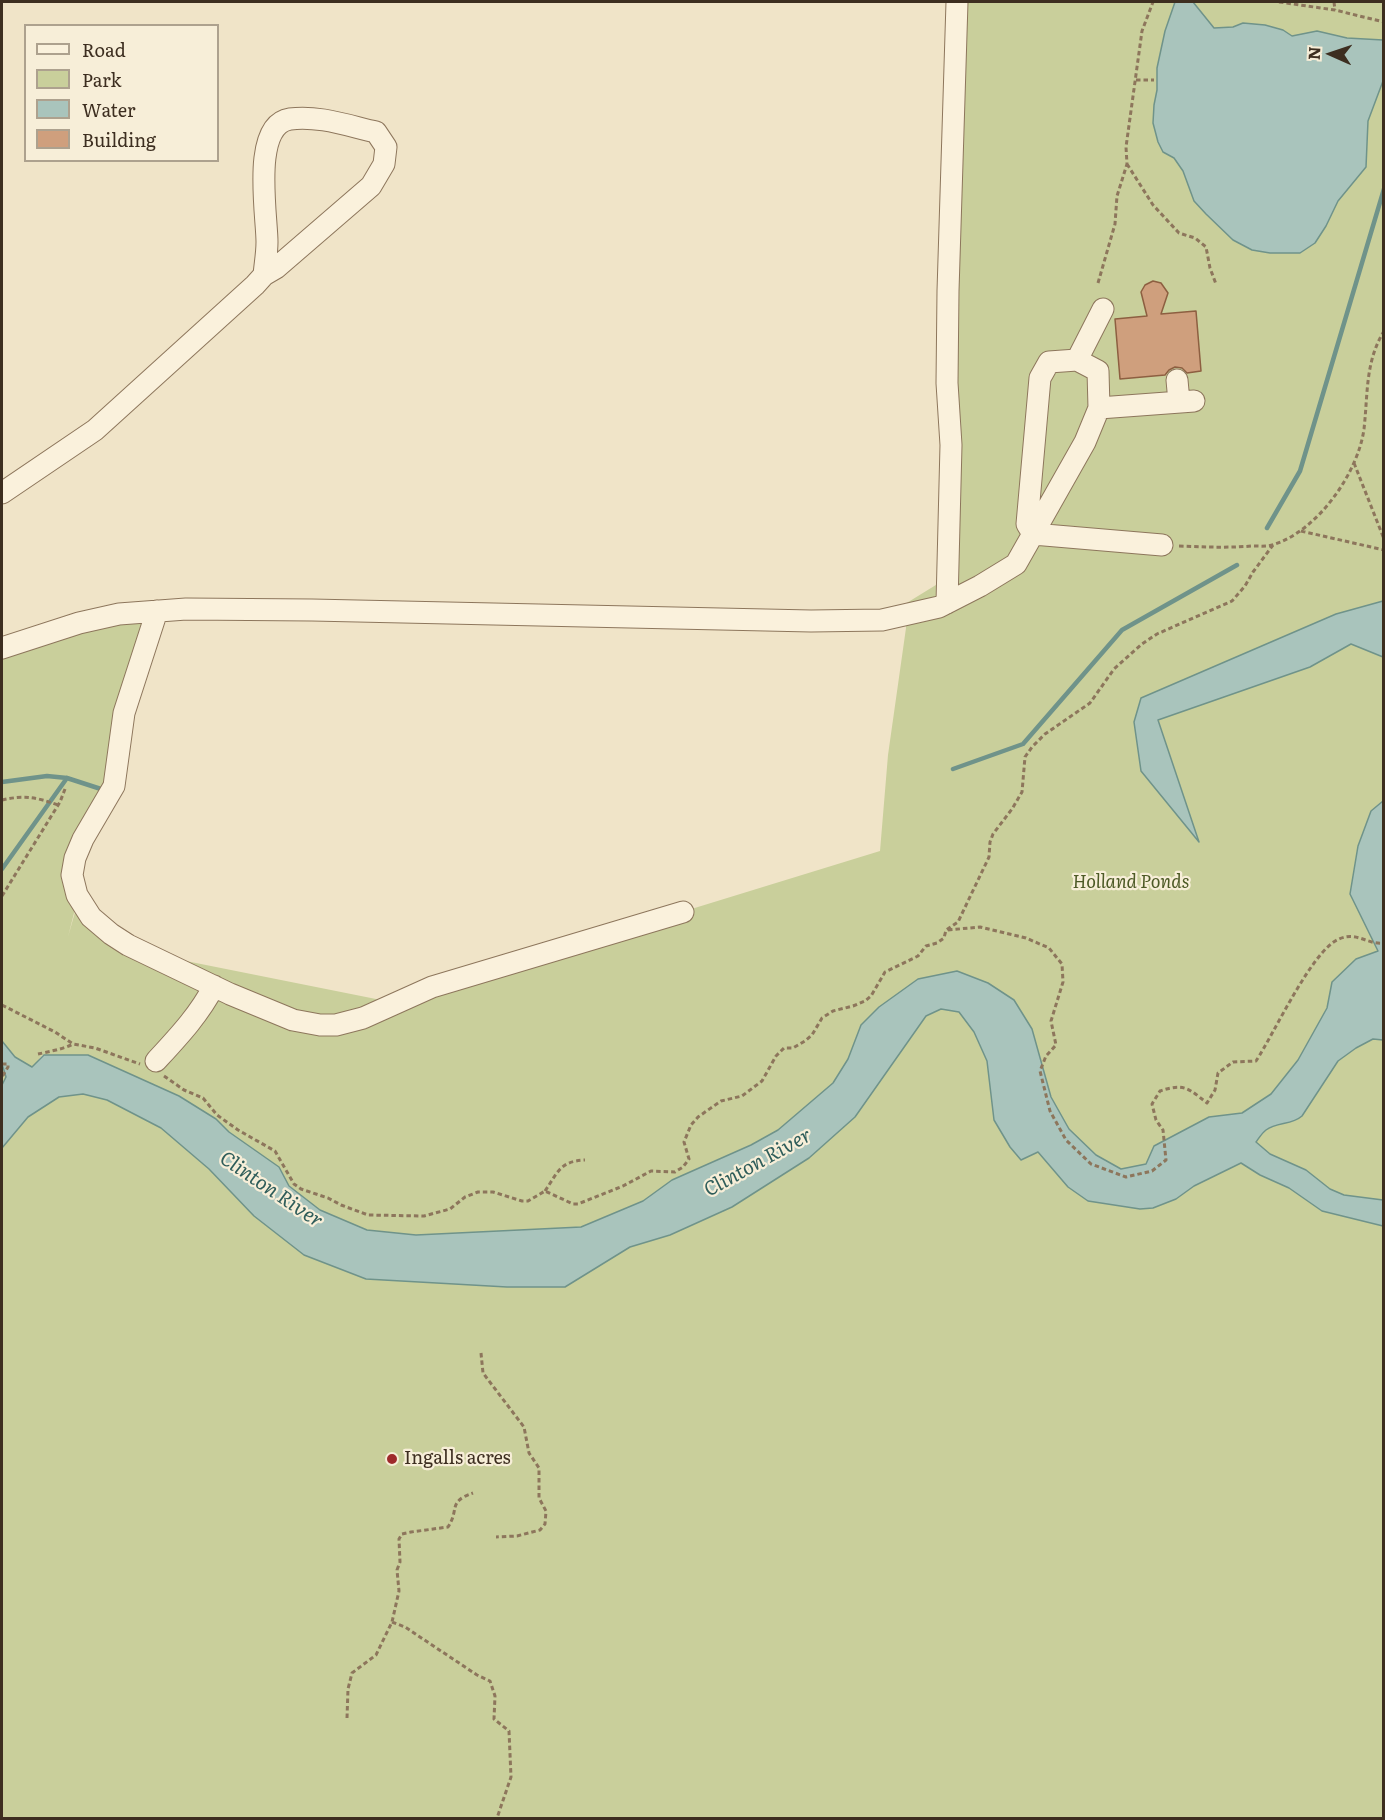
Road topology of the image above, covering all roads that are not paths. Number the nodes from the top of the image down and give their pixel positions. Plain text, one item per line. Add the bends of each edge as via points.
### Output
1 (957, 2) edge
2 (264, 275) junction
3 (1102, 309) dead end
4 (1077, 360) junction
5 (1177, 380) dead end
6 (1099, 408) junction
7 (2, 493) edge
8 (1033, 534) junction
9 (1162, 545) road end
10 (947, 603) junction
11 (157, 611) junction
12 (2, 648) edge
13 (683, 912) dead end
14 (214, 986) junction
15 (156, 1068) road end

1 - 10 lane via 948,279 951,445
2 - 2 lane via 267,245 263,162 275,128 287,119 310,118 376,132 386,147 384,164 371,186
2 - 7 lane via 95,430
3 - 4 lane
4 - 6 lane via 1098,371
4 - 8 lane via 1049,362 1040,378 1028,524
5 - 6 lane via 1186,402
6 - 8 lane via 1085,442
8 - 9 lane
8 - 10 lane via 1016,564
10 - 11 lane via 882,620 811,621 324,610
11 - 12 lane via 79,623
11 - 14 lane via 124,713 114,786 83,839 72,875 77,895 91,917 111,934
13 - 14 lane via 432,987 363,1018 336,1025 293,1020
14 - 15 lane via 203,1008

